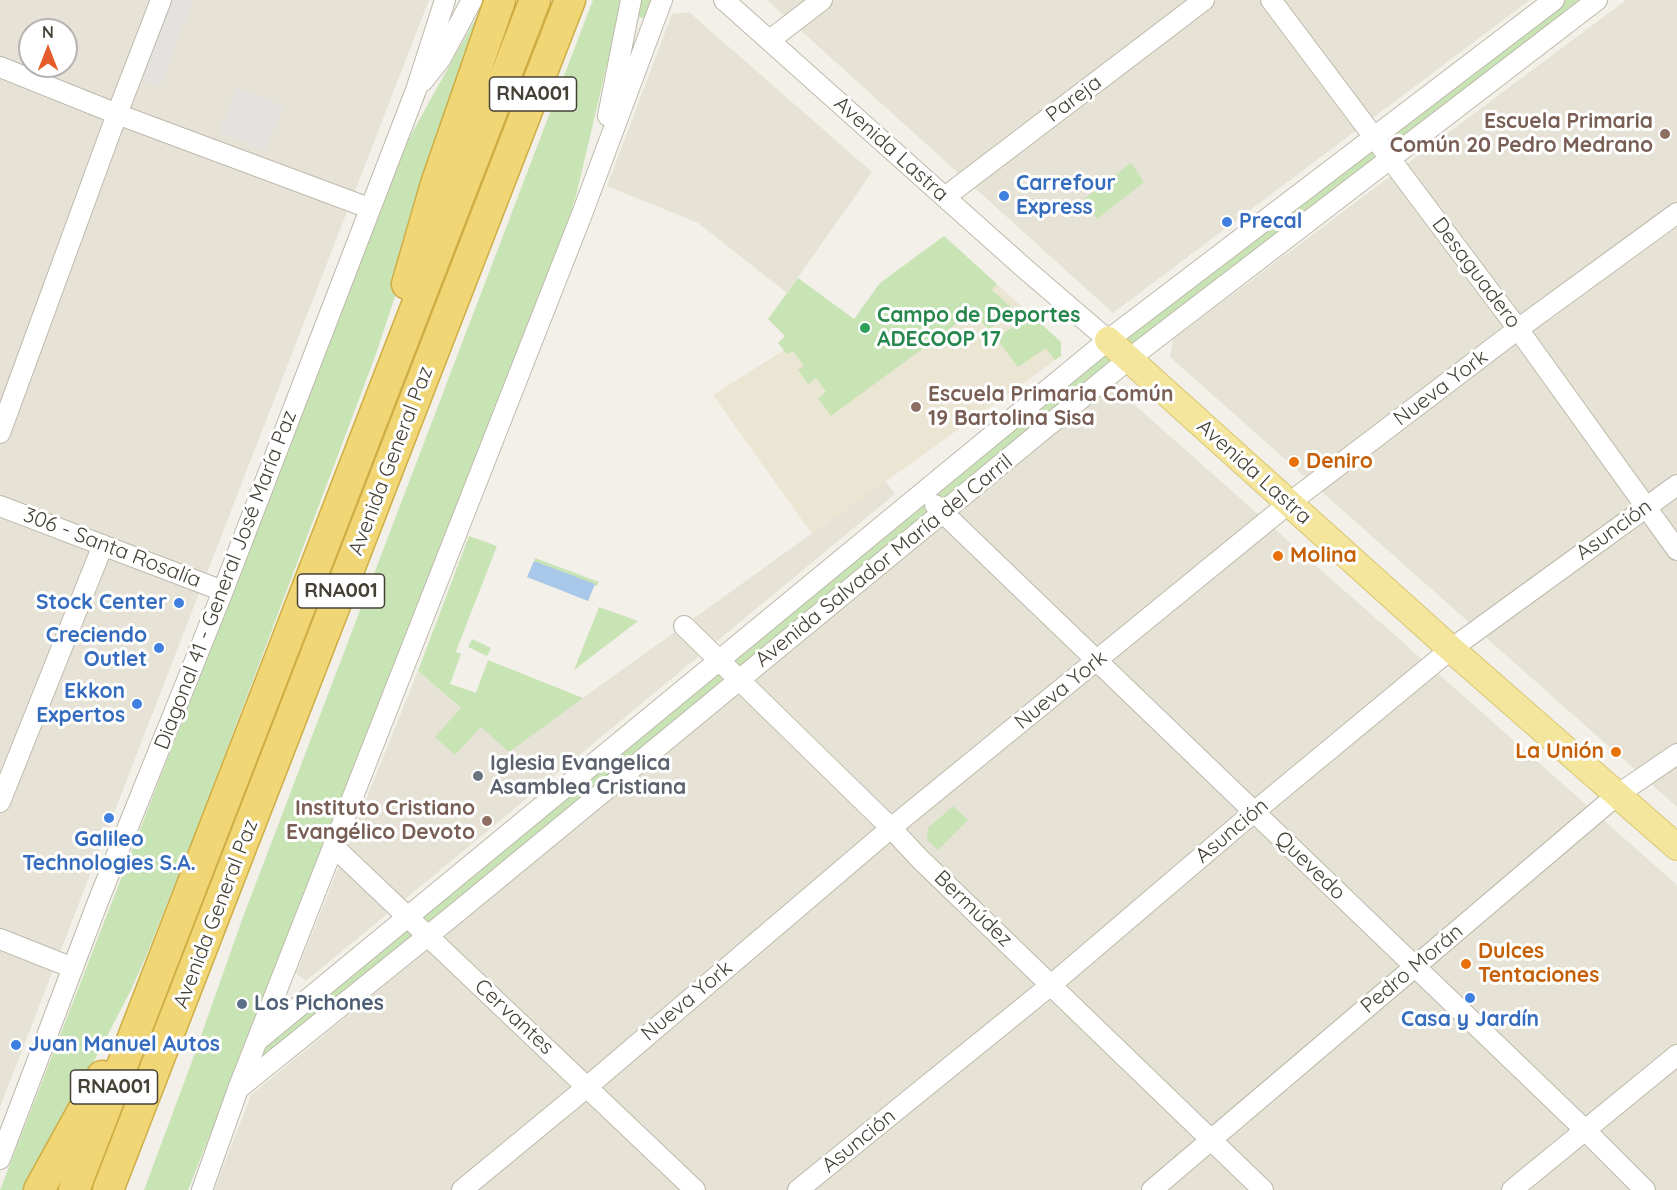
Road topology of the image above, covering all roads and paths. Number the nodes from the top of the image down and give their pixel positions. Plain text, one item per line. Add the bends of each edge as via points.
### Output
1 (161, 0) edge
2 (445, 0) edge
3 (472, 0) edge
4 (500, 0) edge
5 (535, 0) edge
6 (570, 0) edge
7 (631, 0) edge
8 (662, 0) edge
9 (724, 0) edge
10 (822, 0) edge
11 (1204, 0) edge
12 (1271, 0) edge
13 (1554, 0) edge
14 (1597, 0) edge
15 (770, 39) junction
16 (0, 67) edge
17 (416, 90) junction
18 (117, 114) junction
19 (1373, 136) junction
20 (1389, 158) junction
21 (601, 160) junction
22 (945, 198) junction
23 (369, 208) junction
24 (1677, 213) edge
25 (1518, 329) junction
26 (1108, 340) junction
27 (1129, 358) junction
28 (369, 429) junction
29 (0, 433) edge
30 (1677, 485) edge
31 (922, 492) junction
32 (1288, 504) junction
33 (0, 506) edge
34 (1647, 507) junction
35 (943, 512) junction
36 (102, 545) junction
37 (1677, 550) edge
38 (224, 591) junction
39 (684, 626) dead end
40 (1451, 649) junction
41 (719, 660) junction
42 (1097, 661) junction
43 (739, 680) junction
44 (1677, 754) edge
45 (1617, 795) junction
46 (0, 802) edge
47 (1254, 812) junction
48 (891, 828) junction
49 (333, 846) junction
50 (1677, 847) edge
51 (408, 916) junction
52 (428, 936) junction
53 (0, 939) edge
54 (1414, 967) junction
55 (73, 968) junction
56 (154, 984) junction
57 (1051, 985) junction
58 (184, 994) junction
59 (257, 1041) junction
60 (1677, 1055) edge
61 (587, 1087) junction
62 (238, 1089) junction
63 (1585, 1130) junction
64 (1211, 1141) junction
65 (0, 1159) edge
66 (39, 1190) edge
67 (74, 1190) edge
68 (108, 1190) edge
69 (131, 1190) edge
70 (202, 1190) edge
71 (462, 1190) edge
72 (695, 1190) edge
73 (798, 1190) edge
74 (1152, 1190) edge
75 (1263, 1190) edge
76 (1512, 1190) edge
77 (1645, 1190) edge

1 - 18 street
2 - 17 street, Diagonal 41 - General José María Paz
3 - 17 street via 441,58
4 - 28 highway via 436,184
5 - 28 highway, Avenida General Paz / RNA001
6 - 58 highway, Avenida General Paz / RNA001
7 - 21 street
8 - 21 street
9 - 15 street, Avenida Lastra
10 - 15 street
11 - 22 street, Pareja
12 - 19 street, Desaguadero
13 - 19 street, Avenida Salvador María del Carril
14 - 20 street, Avenida Salvador María del Carril
15 - 22 street, Avenida Lastra
16 - 18 street
17 - 23 street, Diagonal 41 - General José María Paz
18 - 23 street
18 - 29 street
19 - 20 street, Desaguadero
19 - 26 street, Avenida Salvador María del Carril
20 - 25 street, Desaguadero
20 - 27 street, Avenida Salvador María del Carril
21 - 49 street
22 - 26 street, Avenida Lastra
23 - 38 street, Diagonal 41 - General José María Paz
24 - 25 street, Nueva York
25 - 32 street, Nueva York
25 - 34 street, Desaguadero
26 - 27 main road, Avenida Lastra
26 - 31 street, Avenida Salvador María del Carril
27 - 32 main road, Avenida Lastra
27 - 35 street, Avenida Salvador María del Carril
28 - 56 highway, Avenida General Paz / RNA001
30 - 34 street, Asunción
31 - 35 street, Quevedo
31 - 41 street, Avenida Salvador María del Carril
32 - 40 main road, Avenida Lastra
32 - 42 street, Nueva York
33 - 36 street, 306 - Santa Rosalía
34 - 37 street, Desaguadero
34 - 40 street, Asunción
35 - 42 street, Quevedo
35 - 43 street, Avenida Salvador María del Carril
36 - 38 street, 306 - Santa Rosalía
36 - 46 street
38 - 55 street, Diagonal 41 - General José María Paz
39 - 41 street, Bermúdez
40 - 45 main road, Avenida Lastra
40 - 47 street, Asunción
41 - 43 street, Bermúdez
41 - 51 street, Avenida Salvador María del Carril
42 - 47 street, Quevedo
42 - 48 street, Nueva York
43 - 48 street, Bermúdez
43 - 52 street, Avenida Salvador María del Carril
44 - 45 street, Pedro Morán
45 - 50 main road, Avenida Lastra
45 - 54 street, Pedro Morán
47 - 54 street, Quevedo
47 - 57 street, Asunción
48 - 57 street, Bermúdez
48 - 61 street, Nueva York
49 - 51 street, Cervantes
49 - 59 street
51 - 52 street, Cervantes
51 - 59 street, Avenida Salvador María del Carril
52 - 61 street, Cervantes
52 - 62 street, Avenida Salvador María del Carril
53 - 55 street
54 - 63 street, Quevedo
54 - 64 street, Pedro Morán
55 - 65 street, Diagonal 41 - General José María Paz
56 - 66 highway
56 - 67 highway, Avenida General Paz / RNA001
57 - 64 street, Bermúdez
57 - 73 street, Asunción
58 - 68 highway, Avenida General Paz / RNA001
58 - 69 highway
59 - 62 street
60 - 63 street
61 - 71 street, Nueva York
61 - 72 street, Cervantes
62 - 70 street
63 - 76 street
63 - 77 street, Quevedo
64 - 74 street, Pedro Morán
64 - 75 street, Bermúdez

